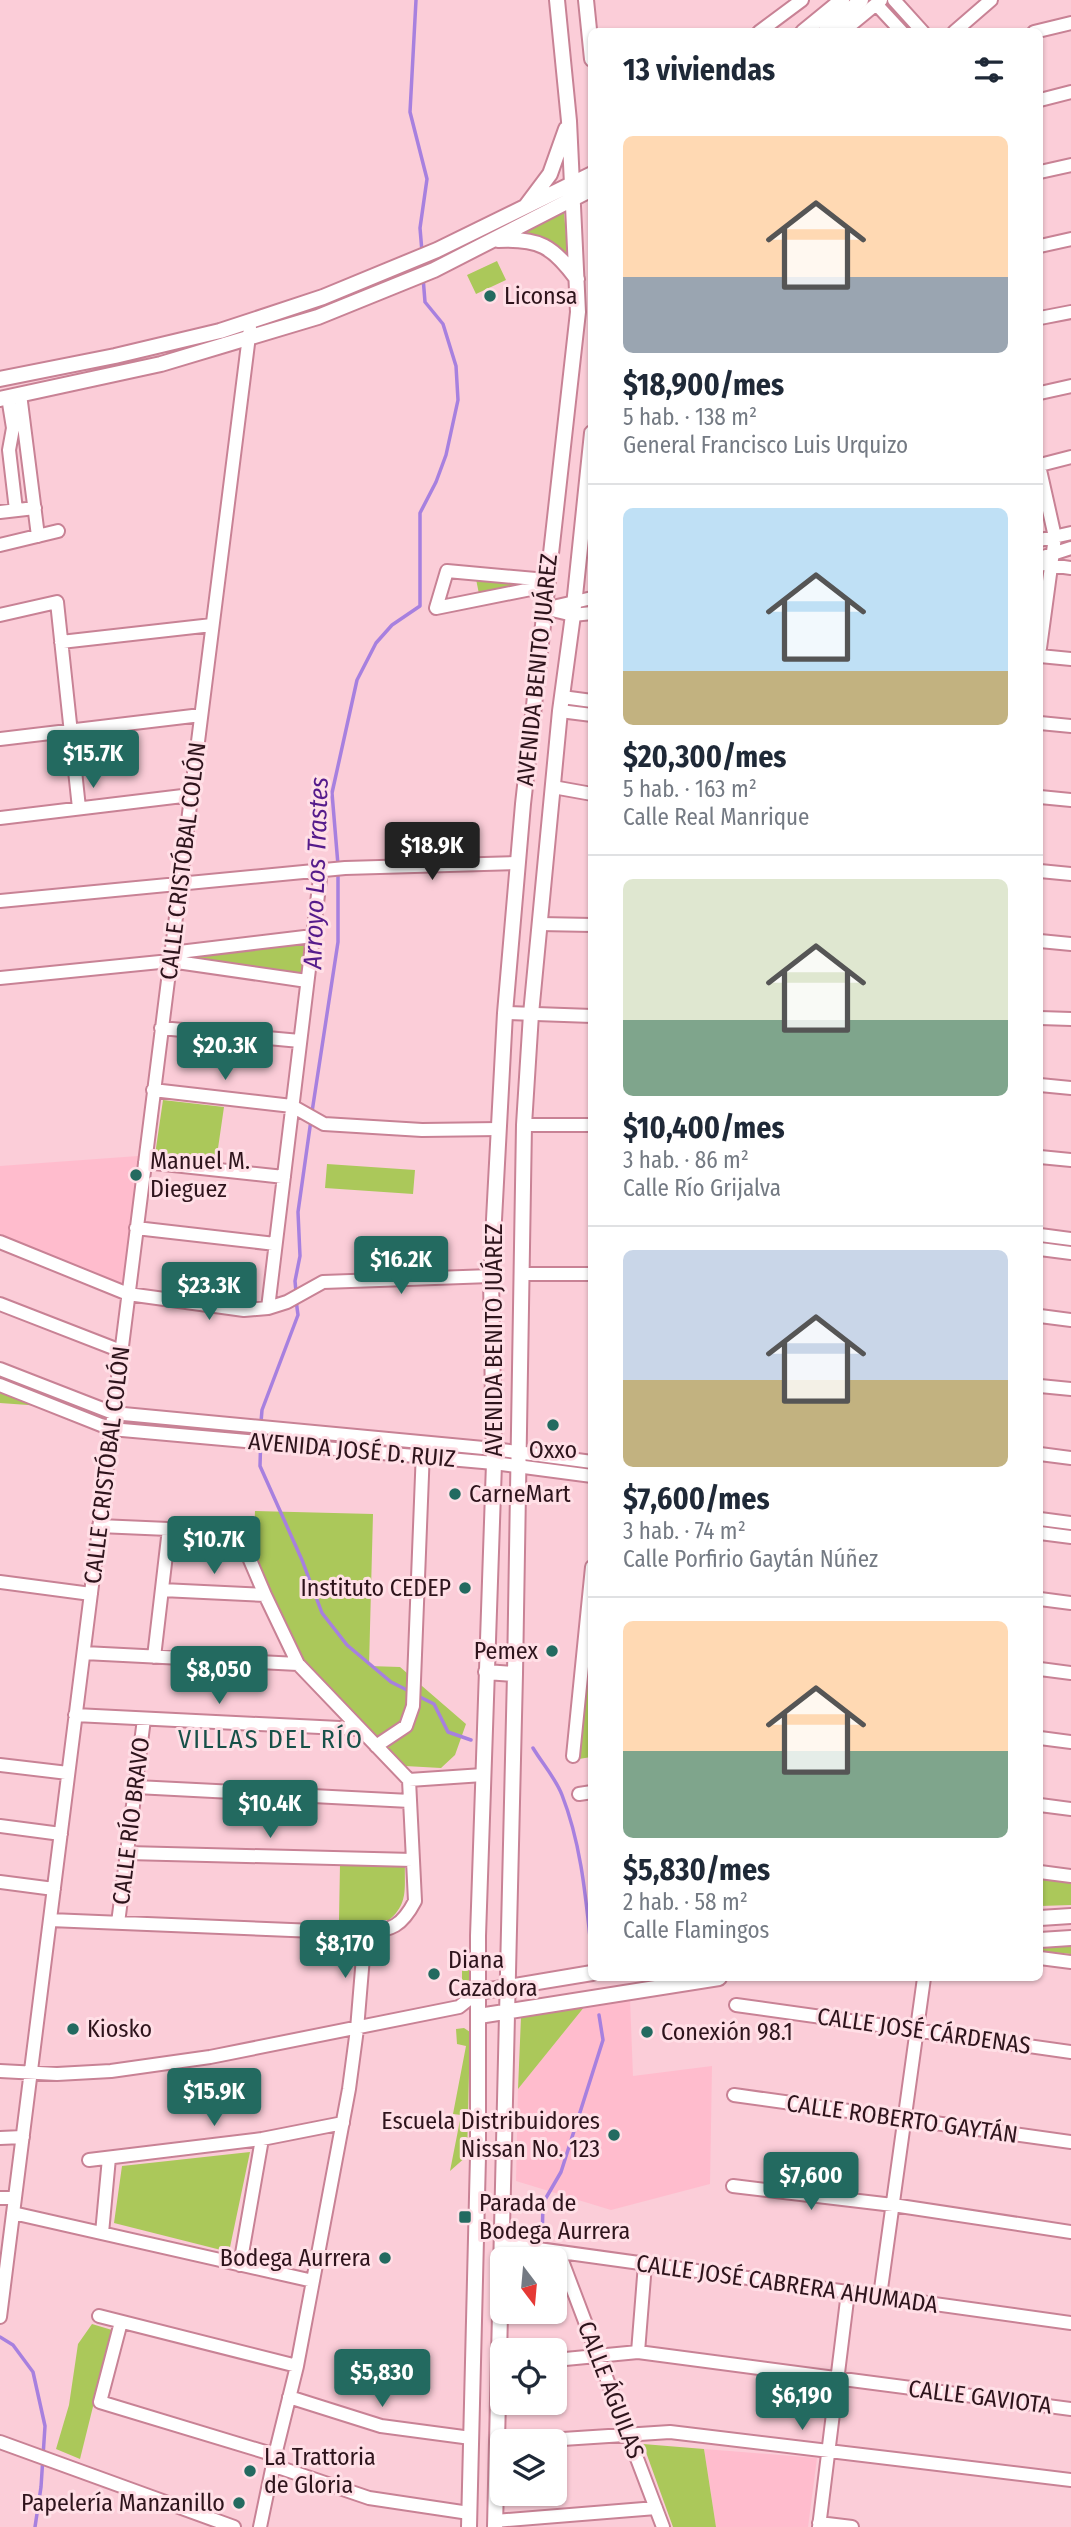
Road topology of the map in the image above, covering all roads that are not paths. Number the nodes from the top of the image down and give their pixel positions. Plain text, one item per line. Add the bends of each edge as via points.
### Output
1 (557, 0) edge
2 (586, 0) edge
3 (802, 0) edge
4 (842, 0) edge
5 (861, 0) edge
6 (894, 0) edge
7 (991, 0) edge
8 (878, 2) edge
9 (1071, 23) edge
10 (589, 28) edge
11 (764, 28) edge
12 (808, 28) edge
13 (830, 28) edge
14 (847, 28) edge
15 (899, 28) edge
16 (919, 28) edge
17 (959, 28) edge
18 (1043, 30) edge
19 (1071, 92) edge
20 (1043, 99) edge
21 (569, 121) junction
22 (1071, 165) edge
23 (1043, 171) edge
24 (588, 178) edge
25 (588, 190) edge
26 (572, 192) junction
27 (523, 209) junction
28 (1071, 239) edge
29 (493, 240) junction
30 (1043, 245) edge
31 (578, 280) junction
32 (1071, 312) edge
33 (1043, 317) edge
34 (251, 321) junction
35 (248, 340) junction
36 (0, 379) edge
37 (1071, 386) edge
38 (1043, 392) edge
39 (9, 397) edge
40 (1071, 457) edge
41 (1043, 466) edge
42 (1043, 481) edge
43 (588, 491) edge
44 (35, 508) junction
45 (16, 510) junction
46 (0, 512) edge
47 (586, 524) edge
48 (58, 531) dead end
49 (1071, 533) edge
50 (38, 536) junction
51 (1055, 537) junction
52 (1043, 539) edge
53 (0, 545) edge
54 (1071, 548) edge
55 (1053, 552) junction
56 (1043, 563) edge
57 (1071, 568) edge
58 (546, 583) junction
59 (588, 600) edge
60 (574, 608) junction
61 (544, 609) junction
62 (588, 611) edge
63 (0, 615) edge
64 (212, 625) junction
65 (61, 642) junction
66 (1043, 656) edge
67 (1071, 659) edge
68 (588, 701) edge
69 (561, 704) junction
70 (588, 714) edge
71 (201, 715) junction
72 (1043, 723) edge
73 (1071, 726) edge
74 (70, 731) junction
75 (0, 739) edge
76 (553, 787) junction
77 (588, 793) edge
78 (191, 795) junction
79 (1043, 797) edge
80 (1071, 800) edge
81 (79, 808) junction
82 (0, 818) edge
83 (518, 863) junction
84 (324, 870) junction
85 (1043, 871) edge
86 (1071, 874) edge
87 (180, 884) junction
88 (0, 901) edge
89 (540, 924) junction
90 (588, 925) edge
91 (313, 936) junction
92 (1043, 941) edge
93 (1071, 944) edge
94 (170, 957) junction
95 (0, 978) edge
96 (307, 981) junction
97 (505, 1013) junction
98 (531, 1014) junction
99 (588, 1016) edge
100 (1043, 1017) edge
101 (1071, 1020) edge
102 (161, 1028) junction
103 (300, 1041) junction
104 (1043, 1085) edge
105 (1071, 1088) edge
106 (153, 1090) junction
107 (292, 1106) junction
108 (524, 1125) junction
109 (588, 1125) edge
110 (499, 1129) junction
111 (1043, 1157) edge
112 (1071, 1160) edge
113 (145, 1162) junction
114 (284, 1177) junction
115 (136, 1228) junction
116 (1043, 1235) edge
117 (1071, 1238) edge
118 (0, 1242) edge
119 (275, 1244) junction
120 (1043, 1249) edge
121 (1071, 1253) edge
122 (521, 1274) junction
123 (588, 1274) edge
124 (491, 1276) junction
125 (128, 1294) junction
126 (0, 1304) edge
127 (268, 1308) junction
128 (1043, 1316) edge
129 (1071, 1320) edge
130 (121, 1351) junction
131 (0, 1369) edge
132 (0, 1385) edge
133 (1043, 1386) edge
134 (1071, 1389) edge
135 (113, 1413) junction
136 (111, 1429) junction
137 (423, 1443) junction
138 (1043, 1454) edge
139 (494, 1456) junction
140 (422, 1457) junction
141 (1071, 1458) edge
142 (518, 1459) junction
143 (588, 1462) edge
144 (588, 1475) edge
145 (1043, 1519) edge
146 (1071, 1523) edge
147 (99, 1526) junction
148 (169, 1529) junction
149 (1043, 1533) edge
150 (1071, 1537) edge
151 (0, 1582) edge
152 (162, 1590) junction
153 (91, 1594) junction
154 (265, 1595) junction
155 (1043, 1599) edge
156 (1071, 1602) edge
157 (588, 1621) edge
158 (84, 1653) junction
159 (155, 1657) junction
160 (298, 1664) junction
161 (1043, 1669) edge
162 (486, 1672) junction
163 (1071, 1673) edge
164 (515, 1674) junction
165 (75, 1715) junction
166 (144, 1720) junction
167 (360, 1730) junction
168 (1043, 1738) edge
169 (1071, 1742) edge
170 (376, 1746) junction
171 (573, 1755) dead end
172 (0, 1765) edge
173 (68, 1773) junction
174 (483, 1775) junction
175 (409, 1780) junction
176 (136, 1787) junction
177 (410, 1801) junction
178 (1043, 1805) edge
179 (1071, 1809) edge
180 (0, 1826) edge
181 (61, 1833) junction
182 (127, 1853) junction
183 (413, 1860) junction
184 (1043, 1872) edge
185 (1071, 1876) edge
186 (0, 1882) edge
187 (54, 1889) junction
188 (1071, 1916) edge
189 (1043, 1918) edge
190 (50, 1920) junction
191 (118, 1923) junction
192 (365, 1933) junction
193 (1071, 1938) edge
194 (1043, 1940) edge
195 (1043, 1958) edge
196 (1071, 1962) edge
197 (588, 1974) edge
198 (700, 1981) edge
199 (924, 1981) edge
200 (508, 1987) junction
201 (478, 1992) junction
202 (736, 2005) dead end
203 (459, 2007) junction
204 (507, 2012) junction
205 (479, 2016) junction
206 (357, 2029) junction
207 (917, 2030) junction
208 (1071, 2052) edge
209 (0, 2071) edge
210 (31, 2073) junction
211 (734, 2095) dead end
212 (905, 2119) junction
213 (343, 2123) junction
214 (23, 2137) junction
215 (0, 2138) edge
216 (262, 2139) junction
217 (1071, 2142) edge
218 (109, 2158) junction
219 (89, 2160) dead end
220 (733, 2186) dead end
221 (0, 2198) edge
222 (15, 2198) junction
223 (893, 2205) junction
224 (13, 2213) junction
225 (1071, 2232) edge
226 (102, 2233) junction
227 (503, 2244) junction
228 (522, 2247) edge
229 (567, 2254) edge
230 (4, 2261) edge
231 (645, 2264) junction
232 (240, 2265) junction
233 (567, 2274) edge
234 (313, 2281) junction
235 (848, 2292) junction
236 (880, 2296) junction
237 (99, 2316) dead end
238 (0, 2317) edge
239 (121, 2322) junction
240 (1071, 2323) edge
241 (501, 2338) edge
242 (638, 2352) junction
243 (598, 2356) junction
244 (567, 2359) edge
245 (297, 2366) junction
246 (837, 2378) junction
247 (289, 2397) junction
248 (1071, 2409) edge
249 (629, 2434) junction
250 (471, 2438) junction
251 (567, 2438) edge
252 (0, 2442) edge
253 (828, 2452) junction
254 (274, 2460) junction
255 (1071, 2480) edge
256 (496, 2506) edge
257 (656, 2508) junction
258 (469, 2520) edge
259 (495, 2524) edge
260 (819, 2525) edge
261 (234, 2527) edge
262 (260, 2527) edge
263 (663, 2527) edge
264 (852, 2527) edge

1 - 21 main road, AVENIDA BENITO JUÁREZ
2 - 10 main road
3 - 11 street
4 - 12 main road
5 - 13 main road
6 - 16 street
7 - 17 street
8 - 14 street
8 - 15 street
9 - 18 street
19 - 20 street
21 - 26 main road, AVENIDA BENITO JUÁREZ
21 - 27 main road via 550,174
22 - 23 street
24 - 26 main road
25 - 26 main road
26 - 27 main road
26 - 29 main road
26 - 31 main road, AVENIDA BENITO JUÁREZ
27 - 34 main road via 323,297
28 - 30 street
29 - 31 main road via 537,242 564,260
29 - 35 main road via 397,286
31 - 58 main road, AVENIDA BENITO JUÁREZ
32 - 33 street
34 - 35 street, CALLE CRISTÓBAL COLÓN
34 - 36 main road via 125,354
35 - 39 main road via 150,367
35 - 64 street, CALLE CRISTÓBAL COLÓN
37 - 38 street
39 - 44 street
39 - 45 street
40 - 41 street
42 - 51 street
43 - 47 main road, AVENIDA BENITO JUÁREZ
44 - 45 street
44 - 50 street
45 - 46 street
47 - 60 main road, AVENIDA BENITO JUÁREZ
48 - 50 street
49 - 51 street
50 - 53 street
51 - 52 street
51 - 55 street
54 - 55 street
55 - 56 street
56 - 57 street
58 - 58 street via 436,608 447,571
58 - 61 main road, AVENIDA BENITO JUÁREZ
59 - 60 street
60 - 61 street
60 - 62 street
60 - 69 main road, AVENIDA BENITO JUÁREZ
61 - 83 main road, AVENIDA BENITO JUÁREZ
63 - 65 street via 57,602
64 - 65 street
64 - 71 street, CALLE CRISTÓBAL COLÓN
65 - 74 street
66 - 67 street
68 - 69 street
69 - 70 street
69 - 76 main road, AVENIDA BENITO JUÁREZ
71 - 74 street
71 - 78 street, CALLE CRISTÓBAL COLÓN
72 - 73 street
74 - 75 street
74 - 81 street
76 - 77 street
76 - 89 main road, AVENIDA BENITO JUÁREZ
78 - 81 street
78 - 87 street, CALLE CRISTÓBAL COLÓN
79 - 80 street
81 - 82 street
83 - 84 street
83 - 97 main road, AVENIDA BENITO JUÁREZ
84 - 87 street
84 - 91 street
85 - 86 street
87 - 88 street
87 - 94 street, CALLE CRISTÓBAL COLÓN
89 - 90 street
89 - 98 main road, AVENIDA BENITO JUÁREZ
91 - 94 street
91 - 96 street
92 - 93 street
94 - 95 street
94 - 96 street
94 - 102 street, CALLE CRISTÓBAL COLÓN
96 - 103 street
97 - 98 street
97 - 110 main road, AVENIDA BENITO JUÁREZ
98 - 99 street
98 - 108 main road, AVENIDA BENITO JUÁREZ
100 - 101 street
102 - 103 street
102 - 106 street, CALLE CRISTÓBAL COLÓN
103 - 107 street
104 - 105 street
106 - 107 street
106 - 113 street, CALLE CRISTÓBAL COLÓN
107 - 110 street via 324,1124
107 - 114 street
108 - 109 street
108 - 122 main road, AVENIDA BENITO JUÁREZ
110 - 124 main road, AVENIDA BENITO JUÁREZ
111 - 112 street
113 - 114 street
113 - 115 street, CALLE CRISTÓBAL COLÓN
114 - 119 street
115 - 119 street
115 - 125 street, CALLE CRISTÓBAL COLÓN
116 - 117 street
118 - 125 street
119 - 127 street
120 - 121 street
122 - 123 street
122 - 142 main road, AVENIDA BENITO JUÁREZ
124 - 127 street via 323,1282
124 - 139 main road, AVENIDA BENITO JUÁREZ
125 - 127 street via 244,1310
125 - 130 street, CALLE CRISTÓBAL COLÓN
126 - 130 street
128 - 129 street
130 - 135 street, CALLE CRISTÓBAL COLÓN
131 - 135 street, AVENIDA JOSÉ D. RUIZ
132 - 136 street, AVENIDA JOSÉ D. RUIZ
133 - 134 street
135 - 136 street, CALLE CRISTÓBAL COLÓN
135 - 137 street, AVENIDA JOSÉ D. RUIZ
136 - 140 street, AVENIDA JOSÉ D. RUIZ
136 - 147 street, CALLE CRISTÓBAL COLÓN
137 - 139 street, AVENIDA JOSÉ D. RUIZ
137 - 140 street
138 - 141 street
139 - 140 street, AVENIDA JOSÉ D. RUIZ
139 - 142 street, AVENIDA JOSÉ D. RUIZ
139 - 162 main road, AVENIDA BENITO JUÁREZ
140 - 170 street via 413,1706 406,1726
142 - 143 street, AVENIDA JOSÉ D. RUIZ
142 - 144 street, AVENIDA JOSÉ D. RUIZ
142 - 164 main road, AVENIDA BENITO JUÁREZ
145 - 146 street
147 - 148 street
147 - 153 street, CALLE CRISTÓBAL COLÓN
148 - 152 street
148 - 154 street via 238,1532
149 - 150 street
151 - 153 street
152 - 154 street
152 - 159 street
153 - 158 street, CALLE CRISTÓBAL COLÓN
154 - 160 street
155 - 156 street
157 - 171 street
158 - 159 street
158 - 165 street, CALLE CRISTÓBAL COLÓN
159 - 160 street
160 - 167 street
161 - 163 street
162 - 164 main road
162 - 174 main road, AVENIDA BENITO JUÁREZ
164 - 200 main road, AVENIDA BENITO JUÁREZ
165 - 166 street
165 - 173 street, CALLE CRISTÓBAL COLÓN
166 - 167 street
166 - 176 street, CALLE RÍO BRAVO
167 - 170 street
168 - 169 street
170 - 175 street
172 - 173 street
173 - 181 street, CALLE CRISTÓBAL COLÓN
174 - 175 street
174 - 201 main road, AVENIDA BENITO JUÁREZ
175 - 177 street
176 - 177 street
176 - 182 street, CALLE RÍO BRAVO
177 - 183 street
178 - 179 street
180 - 181 street
181 - 187 street, CALLE CRISTÓBAL COLÓN
182 - 183 street
182 - 191 street, CALLE RÍO BRAVO
183 - 192 street via 415,1901 406,1919 386,1930
184 - 185 street
186 - 187 street
187 - 190 street, CALLE CRISTÓBAL COLÓN
188 - 189 main road
190 - 191 street
190 - 210 street, CALLE CRISTÓBAL COLÓN
191 - 192 street
192 - 206 street
193 - 194 main road
195 - 196 street
197 - 200 main road
198 - 204 main road
199 - 207 street
200 - 201 main road
200 - 204 main road, AVENIDA BENITO JUÁREZ
201 - 203 street
201 - 205 main road, AVENIDA BENITO JUÁREZ
202 - 207 street, CALLE JOSÉ CÁRDENAS
203 - 205 street
203 - 206 street
204 - 205 main road
204 - 227 main road, AVENIDA BENITO JUÁREZ
205 - 250 main road, AVENIDA BENITO JUÁREZ
206 - 210 street via 124,2070
206 - 213 street
207 - 208 street, CALLE JOSÉ CÁRDENAS
207 - 212 street
209 - 210 street
210 - 214 street, CALLE CRISTÓBAL COLÓN
211 - 212 street, CALLE ROBERTO GAYTÁN
212 - 217 street, CALLE ROBERTO GAYTÁN
212 - 223 street
213 - 216 street
213 - 234 street
214 - 215 street
214 - 222 street, CALLE CRISTÓBAL COLÓN
216 - 218 street
216 - 232 street
218 - 219 street
218 - 226 street
220 - 223 street
221 - 222 street
222 - 224 street, CALLE CRISTÓBAL COLÓN
223 - 225 street
223 - 236 street
224 - 226 street
224 - 230 street, CALLE CRISTÓBAL COLÓN
226 - 232 street
227 - 228 street, CALLE JOSÉ CABRERA AHUMADA
227 - 241 main road, AVENIDA BENITO JUÁREZ
229 - 231 street, CALLE JOSÉ CABRERA AHUMADA
230 - 238 street, CALLE CRISTÓBAL COLÓN
231 - 235 street, CALLE JOSÉ CABRERA AHUMADA
231 - 242 street
232 - 234 street
233 - 243 street, CALLE ÁGUILAS
234 - 245 street
235 - 236 street, CALLE JOSÉ CABRERA AHUMADA
235 - 246 street
236 - 240 street, CALLE JOSÉ CABRERA AHUMADA
237 - 239 street
239 - 245 street
239 - 254 street via 100,2402
242 - 243 street, CALLE GAVIOTA
242 - 246 street, CALLE GAVIOTA
243 - 244 street, CALLE GAVIOTA
243 - 249 street, CALLE ÁGUILAS
245 - 247 street
246 - 248 street, CALLE GAVIOTA
246 - 253 street
247 - 250 street via 381,2426
247 - 254 street
249 - 251 street
249 - 253 street via 670,2432
249 - 257 street, CALLE ÁGUILAS
250 - 258 main road, AVENIDA BENITO JUÁREZ
252 - 261 street
253 - 255 street
253 - 260 street
254 - 258 street via 369,2498
254 - 262 street
256 - 259 main road, AVENIDA BENITO JUÁREZ
257 - 259 street
257 - 263 street, CALLE ÁGUILAS
260 - 264 street

